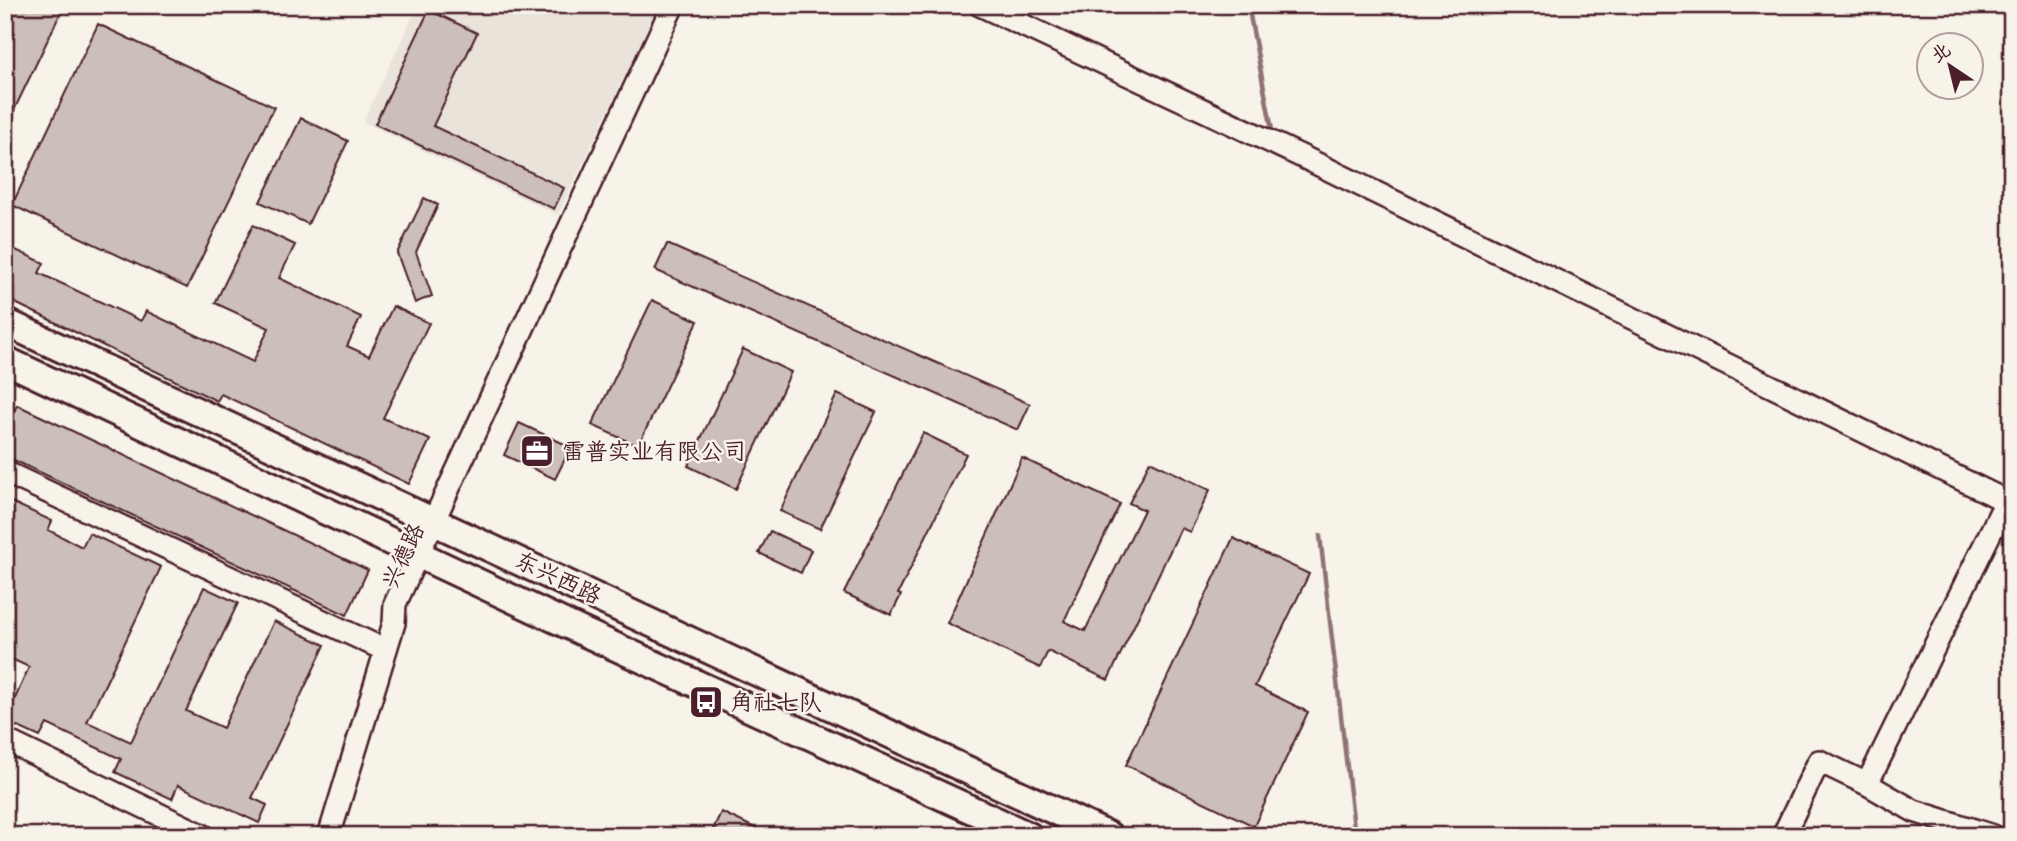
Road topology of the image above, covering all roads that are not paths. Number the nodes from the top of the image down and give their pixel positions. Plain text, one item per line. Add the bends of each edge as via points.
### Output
1 (673, 5) edge
2 (688, 5) edge
3 (980, 5) edge
4 (5, 322) edge
5 (5, 360) edge
6 (5, 472) edge
7 (2009, 503) edge
8 (440, 524) junction
9 (425, 556) junction
10 (386, 650) junction
11 (5, 740) edge
12 (1867, 784) junction
13 (204, 836) edge
14 (329, 836) edge
15 (1029, 836) edge
16 (1110, 836) edge
17 (1783, 836) edge
18 (1993, 836) edge

1 - 8 street, 兴德路
2 - 8 street, 兴德路
3 - 7 street via 1305,158
4 - 8 main road, 东兴西路
5 - 9 main road, 东兴西路
6 - 10 street
7 - 12 street
8 - 9 street, 兴德路
8 - 16 main road, 东兴西路
9 - 10 street, 兴德路 via 394,604
9 - 15 main road, 东兴西路
10 - 14 street, 兴德路
11 - 13 street
12 - 17 street via 1819,761
12 - 18 street via 1914,811

